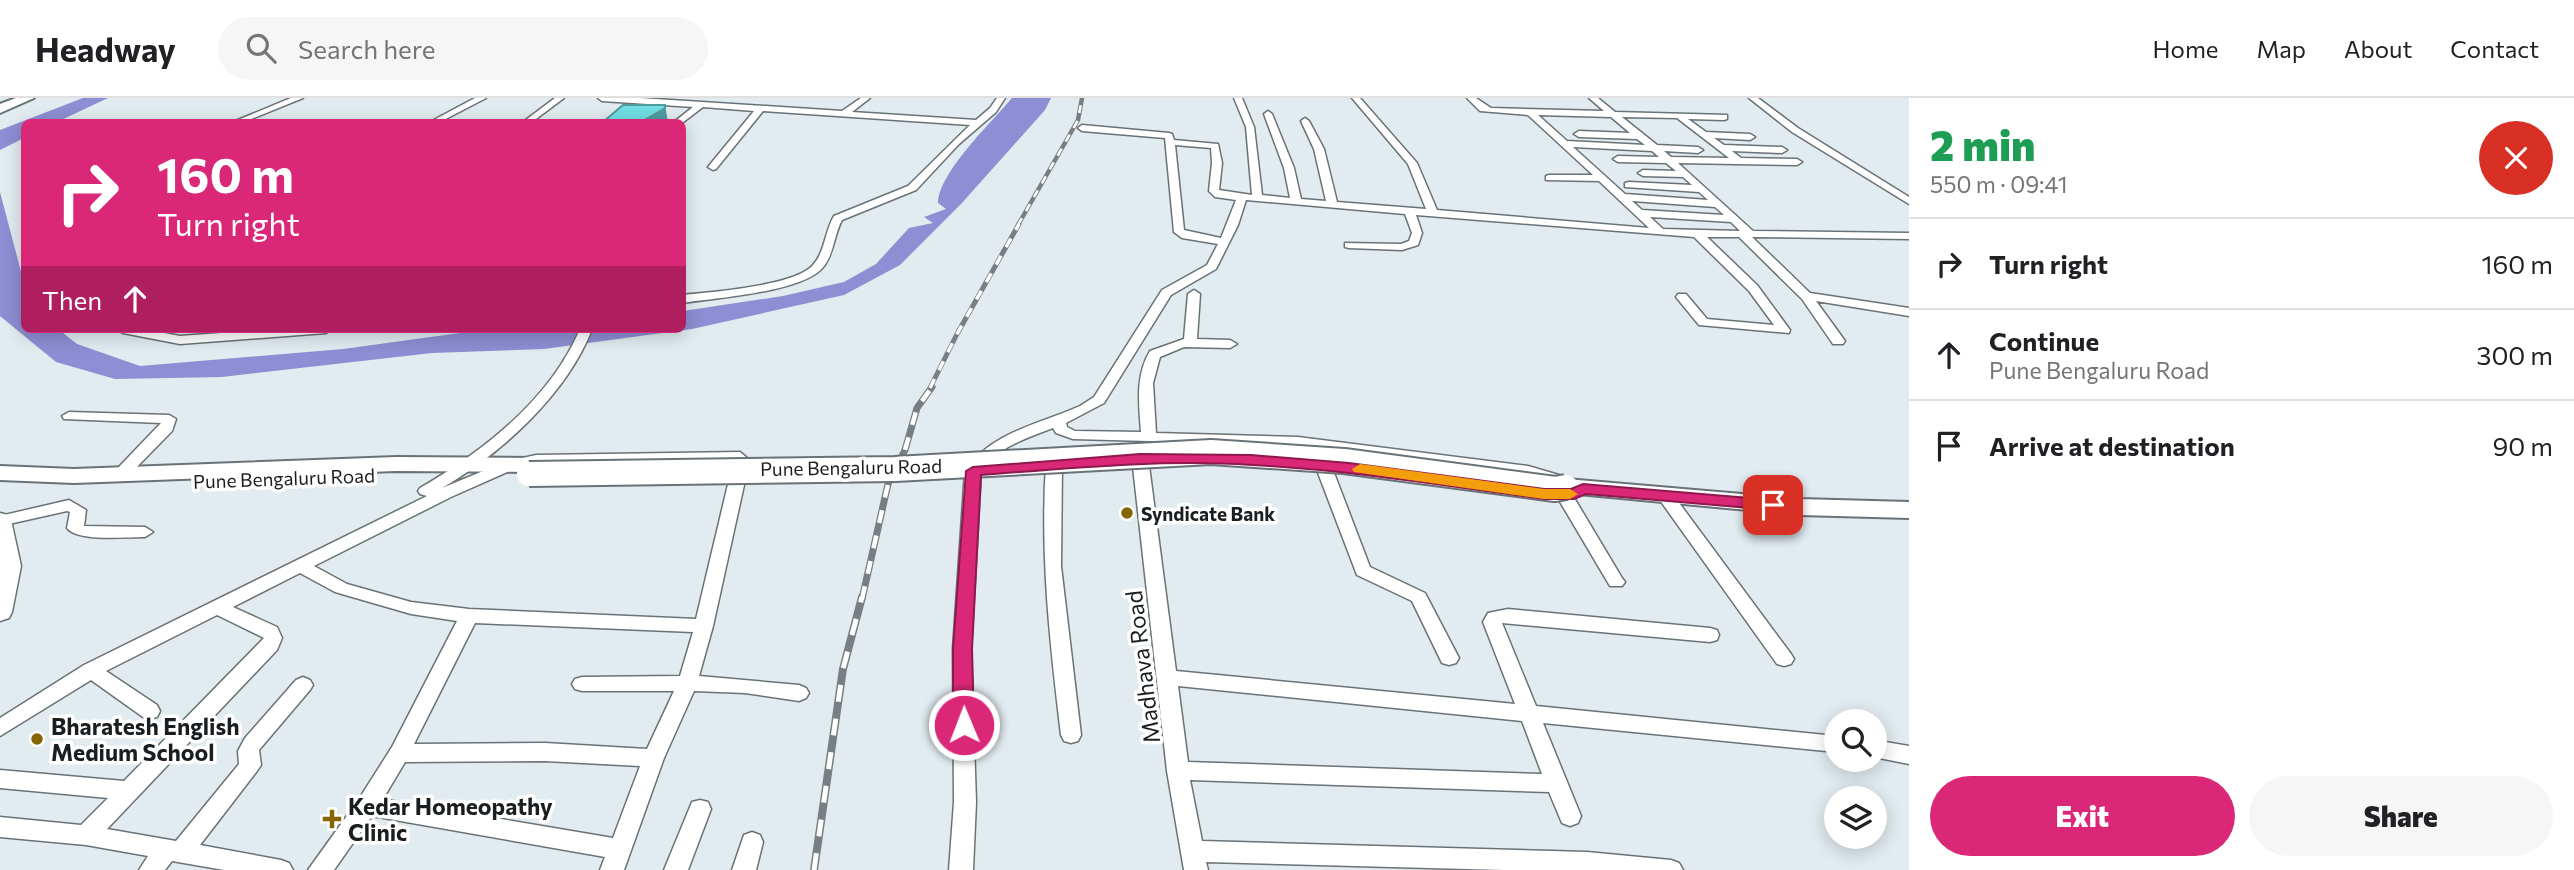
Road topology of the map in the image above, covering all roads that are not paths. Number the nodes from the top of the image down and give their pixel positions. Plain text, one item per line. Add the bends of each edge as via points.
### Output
1 (21, 98) edge
2 (29, 98) edge
3 (482, 98) edge
4 (560, 98) edge
5 (602, 98) edge
6 (866, 98) edge
7 (1000, 98) edge
8 (1238, 98) edge
9 (1356, 98) edge
10 (1471, 98) edge
11 (1489, 98) edge
12 (1753, 98) edge
13 (294, 99) edge
14 (664, 100) edge
15 (1599, 103) edge
16 (1554, 104) dead end
17 (701, 105) junction
18 (0, 107) edge
19 (1670, 107) dead end
20 (760, 108) junction
21 (1504, 112) junction
22 (1531, 113) junction
23 (844, 114) junction
24 (1268, 114) dead end
25 (1615, 116) junction
26 (1680, 117) junction
27 (244, 119) edge
28 (440, 119) edge
29 (531, 119) edge
30 (682, 119) edge
31 (1305, 121) dead end
32 (978, 123) junction
33 (1545, 124) junction
34 (1559, 124) dead end
35 (1690, 125) junction
36 (1629, 127) junction
37 (1082, 128) dead end
38 (1704, 135) junction
39 (1640, 136) junction
40 (1749, 137) dead end
41 (1171, 142) junction
42 (1567, 144) junction
43 (1656, 149) junction
44 (1723, 149) junction
45 (1782, 150) dead end
46 (1618, 159) dead end
47 (1670, 160) junction
48 (1739, 161) junction
49 (1797, 163) dead end
50 (713, 167) dead end
51 (1643, 173) dead end
52 (1686, 174) junction
53 (1549, 178) dead end
54 (1603, 178) junction
55 (1629, 185) dead end
56 (1702, 189) junction
57 (1625, 197) junction
58 (1242, 198) junction
59 (1257, 198) junction
60 (1296, 200) junction
61 (1909, 201) edge
62 (1332, 203) junction
63 (1718, 204) junction
64 (1409, 210) junction
65 (1433, 213) junction
66 (1640, 213) junction
67 (1733, 219) junction
68 (1660, 232) junction
69 (1698, 234) junction
70 (1746, 234) junction
71 (1909, 236) edge
72 (1224, 242) junction
73 (1349, 246) dead end
74 (1194, 294) dead end
75 (1806, 296) junction
76 (1682, 297) dead end
77 (686, 298) edge
78 (1909, 312) edge
79 (144, 333) edge
80 (273, 333) edge
81 (584, 333) edge
82 (1839, 341) dead end
83 (1190, 342) junction
84 (1230, 344) dead end
85 (69, 416) dead end
86 (1058, 422) junction
87 (1149, 436) junction
88 (1140, 458) junction
89 (1054, 464) junction
90 (1323, 465) junction
91 (502, 470) junction
92 (973, 471) junction
93 (121, 474) junction
94 (1, 477) edge
95 (1571, 490) junction
96 (1665, 496) junction
97 (1909, 510) edge
98 (0, 521) edge
99 (145, 532) dead end
100 (301, 566) junction
101 (1616, 582) dead end
102 (217, 607) junction
103 (0, 612) edge
104 (469, 616) junction
105 (704, 626) junction
106 (1710, 635) dead end
107 (1449, 657) dead end
108 (1784, 659) dead end
109 (91, 670) junction
110 (1169, 678) junction
111 (688, 682) junction
112 (582, 684) dead end
113 (303, 685) dead end
114 (799, 693) dead end
115 (150, 711) dead end
116 (1529, 715) junction
117 (0, 717) edge
118 (0, 728) edge
119 (1071, 735) dead end
120 (1824, 743) edge
121 (1887, 751) edge
122 (399, 753) junction
123 (1909, 755) edge
124 (653, 758) junction
125 (1178, 771) junction
126 (0, 779) edge
127 (1555, 783) junction
128 (129, 791) junction
129 (367, 806) junction
130 (700, 809) dead end
131 (1570, 816) dead end
132 (0, 827) edge
133 (86, 835) junction
134 (752, 842) dead end
135 (620, 849) junction
136 (174, 851) junction
137 (1195, 860) edge
138 (210, 864) edge
139 (151, 870) edge
140 (282, 870) edge
141 (320, 870) edge
142 (612, 870) edge
143 (676, 870) edge
144 (744, 870) edge
145 (961, 870) edge
146 (1671, 870) edge

1 - 18 main road
2 - 18 main road
3 - 28 street
4 - 29 street
5 - 14 street
6 - 23 street
7 - 32 street
8 - 59 street via 1250,127
9 - 65 street via 1412,163
10 - 21 street via 1483,109
11 - 21 street
12 - 61 street via 1795,130
13 - 27 street
14 - 17 street
15 - 16 street
15 - 19 street
15 - 25 street
17 - 20 street
17 - 30 street
20 - 23 street
20 - 50 street
21 - 22 street
22 - 25 street
22 - 33 street
23 - 32 street
24 - 60 street
25 - 26 street
25 - 36 street
26 - 35 street
26 - 35 street via 1727,122
31 - 62 street via 1318,149
32 - 77 street via 912,188 838,218 814,271 784,282
33 - 34 street
33 - 42 street
35 - 38 street
36 - 39 street
36 - 39 street via 1576,129
37 - 41 street via 1163,134
38 - 40 street
38 - 44 street
39 - 43 street
41 - 58 street via 1215,146 1214,193
41 - 72 street via 1179,232
42 - 43 street
42 - 54 street
43 - 44 street
43 - 47 street
44 - 45 street
44 - 48 street
46 - 47 street
47 - 48 street
47 - 52 street
48 - 49 street
51 - 52 street
52 - 56 street
53 - 54 street
54 - 57 street
55 - 56 street
56 - 63 street
57 - 63 street
57 - 66 street
58 - 59 street
58 - 72 street
59 - 60 street
60 - 62 street
62 - 64 street
63 - 67 street
64 - 65 street
64 - 73 street via 1417,233 1414,243
65 - 68 street
66 - 67 street
66 - 68 street
67 - 70 street
68 - 69 street
69 - 70 street
69 - 76 street via 1753,288 1784,330 1703,322
70 - 71 street
70 - 75 street
72 - 86 street via 1206,272 1166,293 1099,400 1086,411
74 - 83 street
75 - 78 street
75 - 82 street
79 - 80 street via 180,340
81 - 91 street via 574,355 524,419
83 - 84 street
83 - 87 street via 1163,349 1151,360
85 - 93 street via 169,419 167,428
86 - 87 street via 1061,430 1073,435
86 - 92 street via 990,450 977,460
87 - 95 street via 1341,446 1528,471 1563,480
88 - 89 street
88 - 90 street
88 - 110 street, Madhava Road
89 - 92 street
89 - 119 street via 1052,587
90 - 95 street
90 - 107 street via 1363,571 1419,597
91 - 93 main road
91 - 94 main road, Pune Bengaluru Road via 113,483
91 - 95 main road, Pune Bengaluru Road, bridge via 895,468 1211,452 1305,457
91 - 100 street via 445,493
91 - 105 street via 536,460 729,454 739,458
91 - 117 street via 351,533 85,665
92 - 145 street via 962,649 965,802
93 - 94 main road
95 - 96 main road, Pune Bengaluru Road
95 - 101 street
96 - 97 main road, Pune Bengaluru Road
96 - 108 street
98 - 99 street via 69,505 78,510 75,528 81,531
98 - 103 main road via 11,552
100 - 102 street
100 - 104 street via 341,588 411,608
102 - 109 street
102 - 128 street via 270,632 270,645
104 - 105 street
104 - 122 street
105 - 111 street
106 - 116 street via 1499,616 1492,622
109 - 115 street
109 - 118 street
110 - 116 street
110 - 125 street, Madhava Road
111 - 112 street
111 - 114 street
111 - 124 street
113 - 136 street via 252,744 250,765
116 - 120 street
116 - 127 street
121 - 123 street
122 - 124 street via 545,752
122 - 129 street
124 - 135 street
125 - 127 street
125 - 137 street, Madhava Road
126 - 128 street
127 - 131 street
128 - 133 street
129 - 135 street
129 - 141 street
130 - 143 street
132 - 133 street
133 - 136 street
134 - 144 street
135 - 142 street
136 - 138 street
136 - 139 street
137 - 146 street via 1587,862
138 - 140 street

